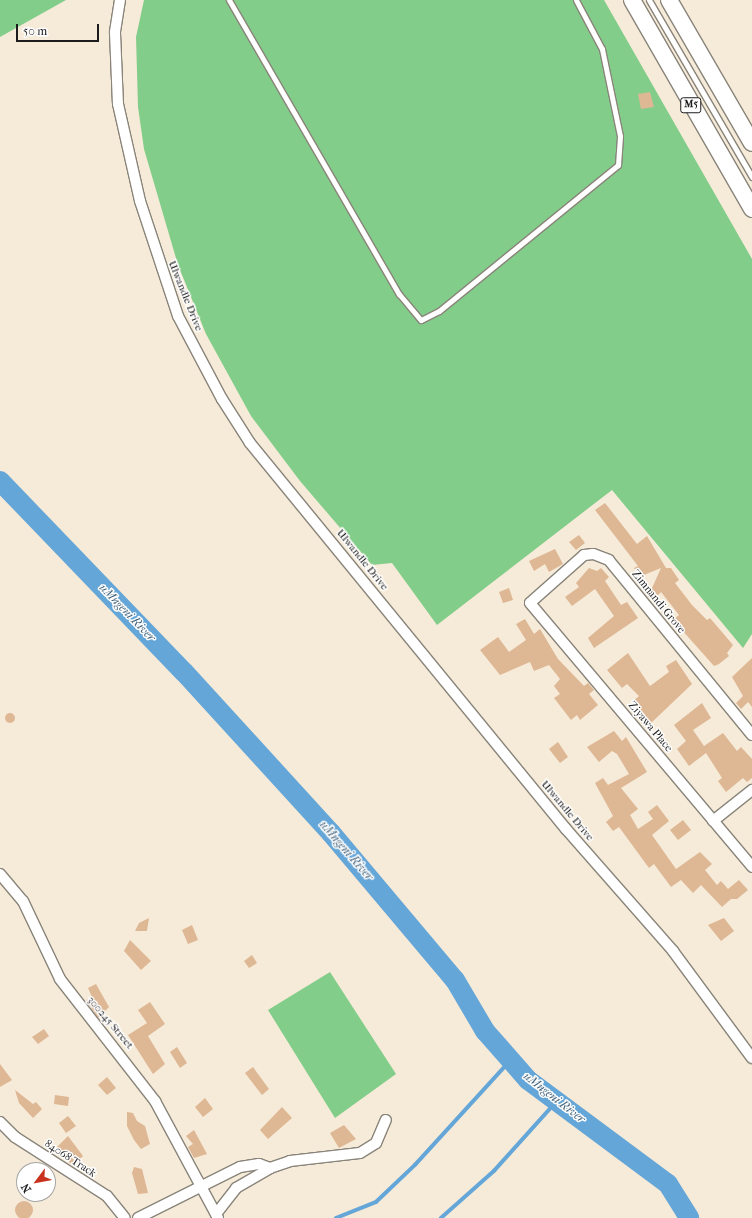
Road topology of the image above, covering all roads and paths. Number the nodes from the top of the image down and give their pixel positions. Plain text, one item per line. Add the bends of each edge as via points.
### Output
1 (120, 0) edge
2 (229, 0) edge
3 (576, 0) edge
4 (632, 0) edge
5 (649, 0) edge
6 (669, 0) edge
7 (752, 143) edge
8 (752, 177) edge
9 (752, 209) edge
10 (530, 603) joint
11 (752, 735) edge
12 (752, 790) edge
13 (713, 821) junction
14 (752, 867) edge
15 (0, 874) edge
16 (752, 1058) edge
17 (386, 1120) dead end
18 (0, 1122) edge
19 (270, 1168) junction
20 (200, 1188) junction
21 (217, 1216) edge
22 (125, 1218) edge
23 (138, 1218) edge

1 - 16 street, Ulwandle Drive via 115,33 118,104 140,202 178,316 222,399 250,443 566,829 672,952
2 - 3 lane via 399,294 421,320 439,311 618,165 620,136 602,49
4 - 9 main road, M5
5 - 8 lane
6 - 7 main road
10 - 11 street, Zimnandi Grove via 584,555 593,554 609,560
10 - 13 street, Ziyawa Place
12 - 13 street
13 - 14 street, Ziyawa Place
15 - 20 street, 300245 Street via 22,901 60,979 155,1101
17 - 19 street via 376,1143 356,1155 290,1161
18 - 22 street, 84068 Track via 15,1137 107,1196
19 - 20 street via 259,1164 240,1167
19 - 21 street via 236,1188
20 - 21 street, 300245 Street
20 - 23 street

